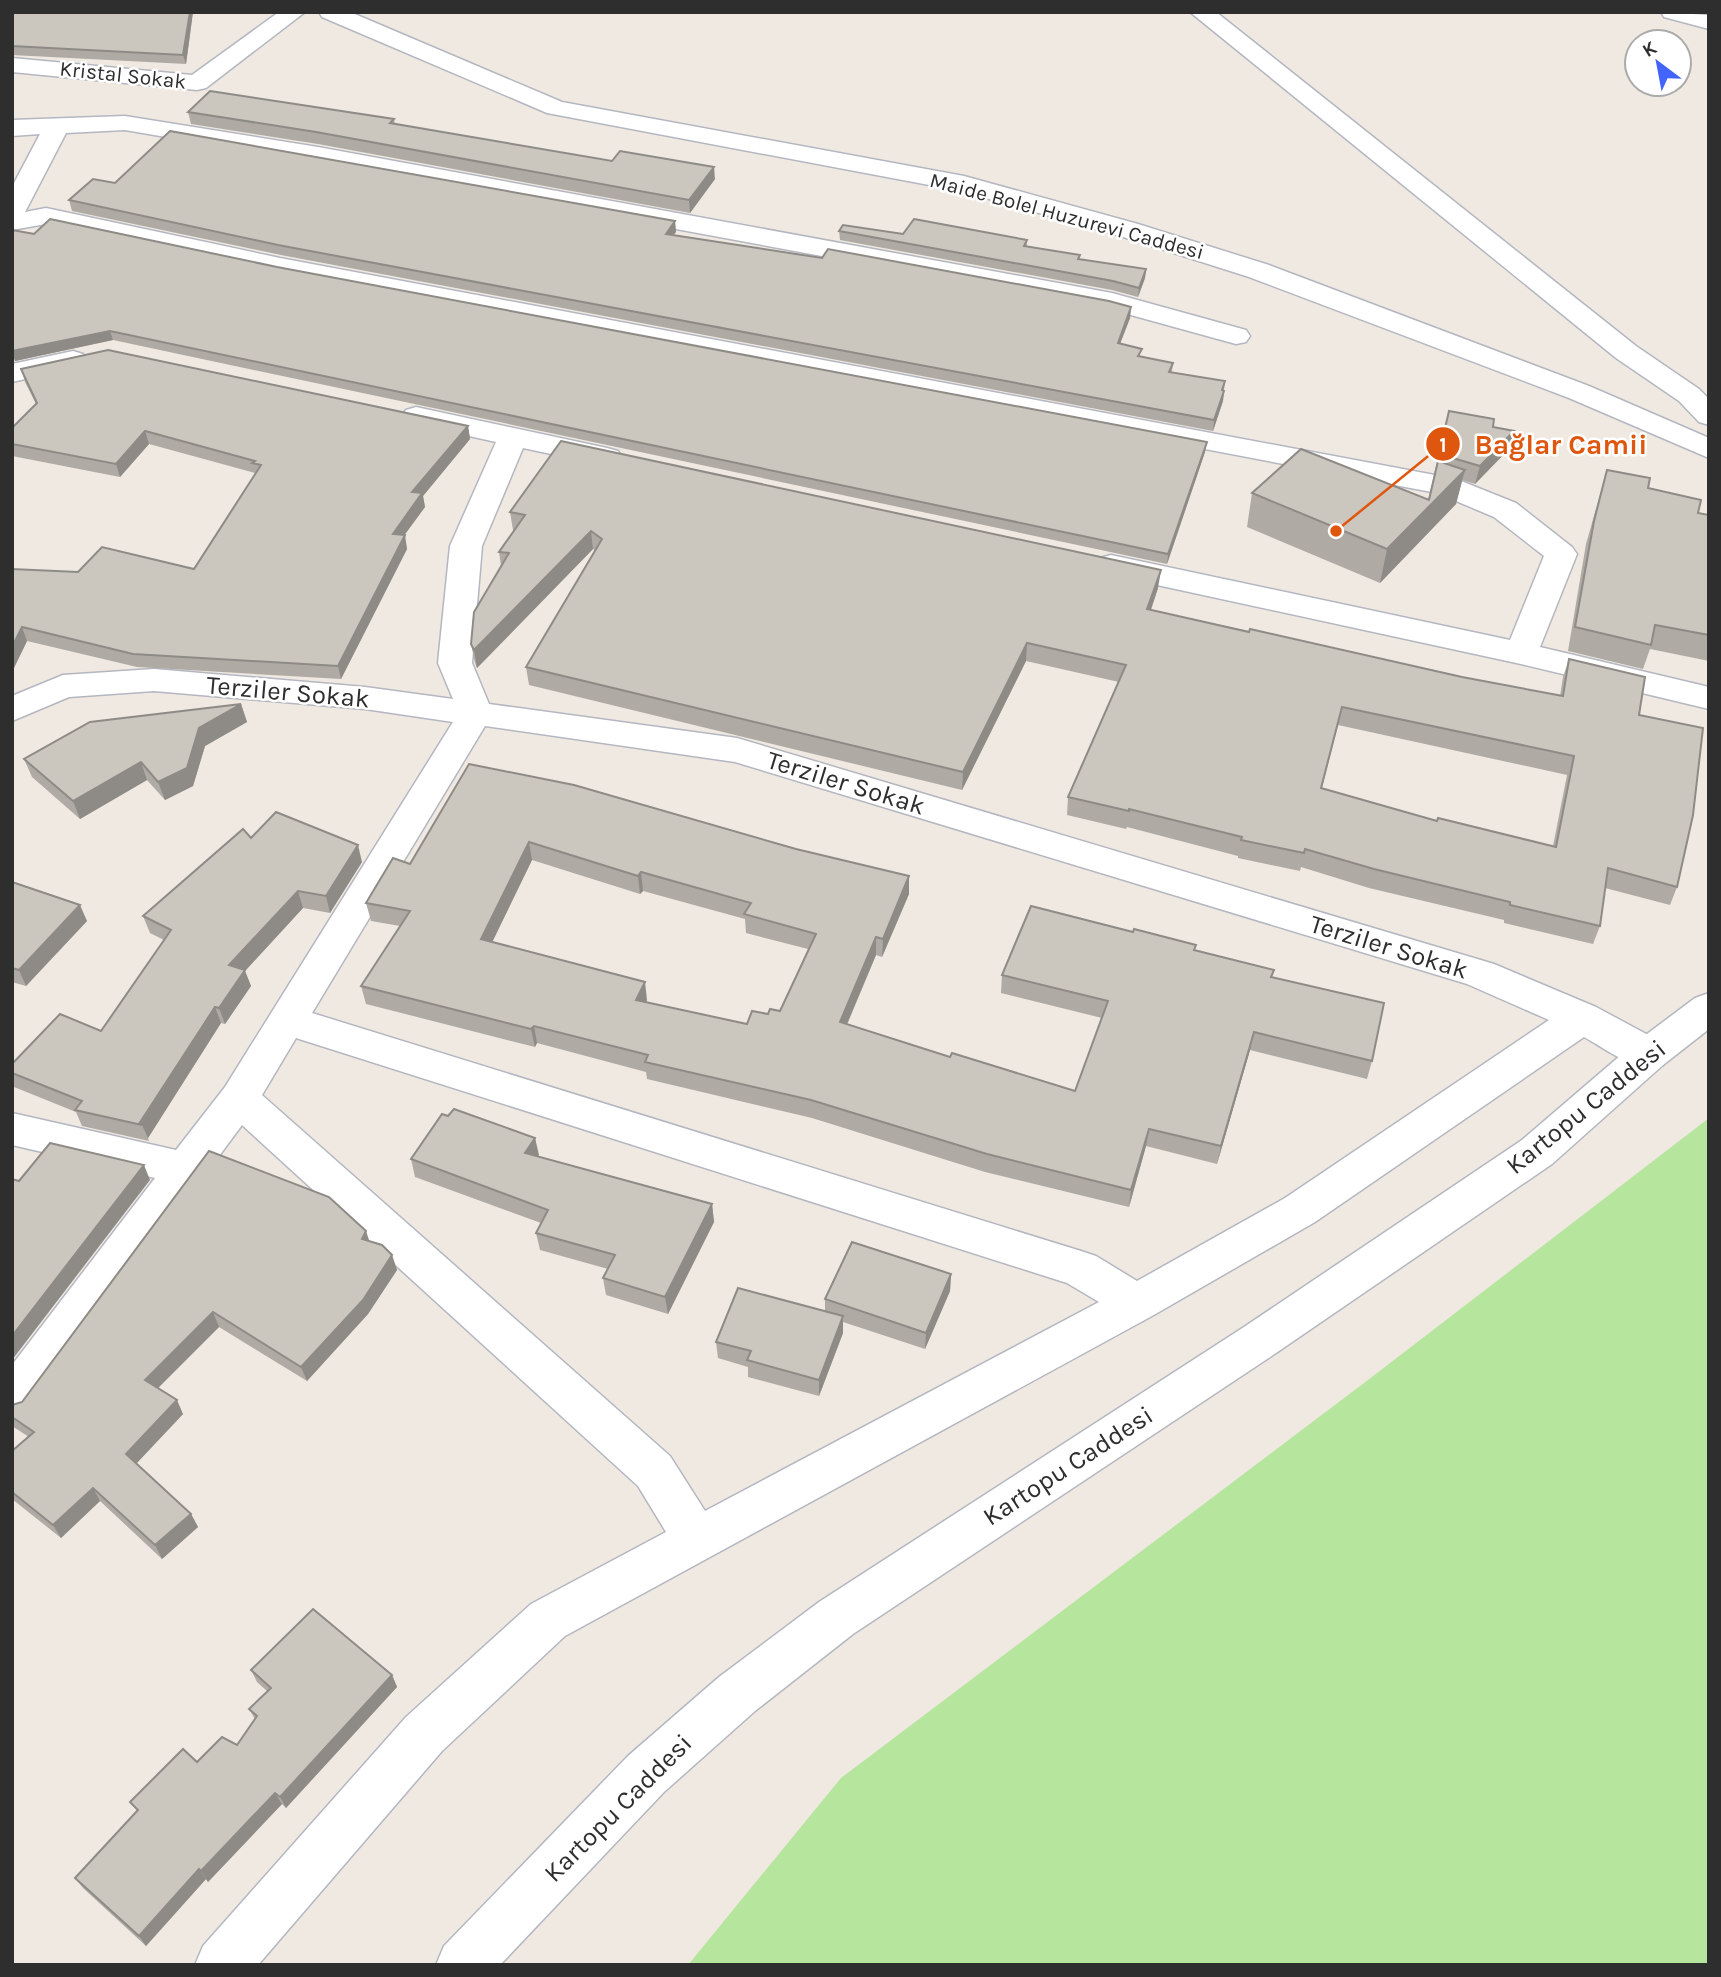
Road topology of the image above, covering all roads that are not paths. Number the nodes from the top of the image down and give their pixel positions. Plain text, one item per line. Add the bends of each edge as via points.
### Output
1 (294, 12) edge
2 (330, 12) edge
3 (1201, 12) edge
4 (1672, 12) edge
5 (1709, 22) edge
6 (12, 65) edge
7 (58, 124) junction
8 (12, 128) edge
9 (12, 212) edge
10 (12, 222) edge
11 (1236, 336) dead end
12 (100, 355) edge
13 (12, 373) edge
14 (379, 408) edge
15 (1709, 416) edge
16 (513, 437) junction
17 (1709, 450) edge
18 (636, 463) edge
19 (1085, 559) edge
20 (1521, 653) junction
21 (1709, 698) edge
22 (12, 710) edge
23 (476, 713) junction
24 (1709, 1008) edge
25 (1581, 1018) junction
26 (287, 1020) junction
27 (1649, 1054) junction
28 (239, 1098) junction
29 (12, 1129) edge
30 (186, 1169) junction
31 (1137, 1303) junction
32 (12, 1400) edge
33 (698, 1541) junction
34 (222, 1965) edge
35 (463, 1965) edge

1 - 6 street, Kristal Sokak via 198,83
2 - 17 street, Maide Bolel Huzurevi Caddesi via 556,108 964,184 1181,246 1579,392
3 - 15 street via 1626,352 1689,395
4 - 5 street
7 - 8 street
7 - 9 street
7 - 11 street via 125,123 317,155 1112,301
10 - 20 street via 46,216 294,269 1445,485 1505,510 1561,554
12 - 13 street
14 - 16 street
16 - 18 street
16 - 23 street via 466,547 456,663
19 - 20 street
20 - 21 street
22 - 23 street, Terziler Sokak via 63,686 154,680 365,698
23 - 25 street, Terziler Sokak via 737,750 1480,974
23 - 26 street
24 - 27 street, Kartopu Caddesi
25 - 27 street, Terziler Sokak
25 - 31 street via 1300,1210
26 - 28 street
26 - 31 street via 1081,1269
27 - 35 street, Kartopu Caddesi via 1537,1152 836,1618 737,1694 646,1774
28 - 30 street
28 - 33 street via 654,1471
29 - 30 street
30 - 32 street
31 - 33 street
33 - 34 street via 548,1620 424,1734

